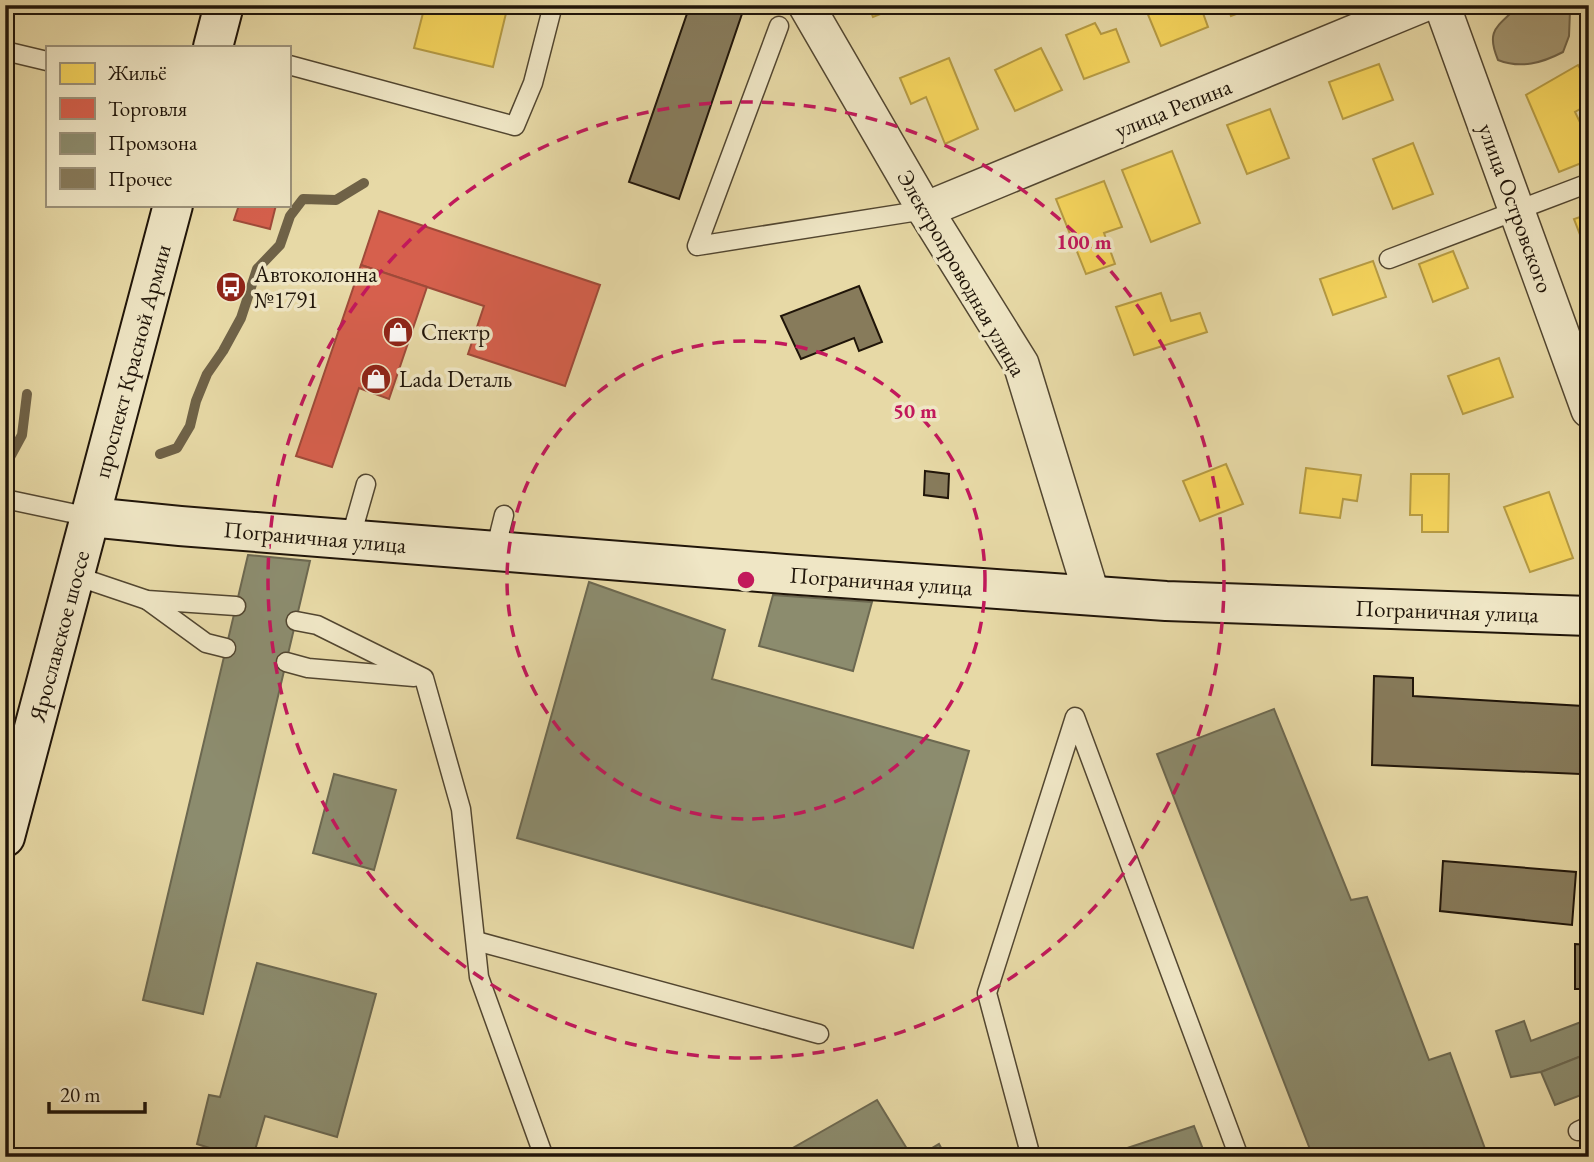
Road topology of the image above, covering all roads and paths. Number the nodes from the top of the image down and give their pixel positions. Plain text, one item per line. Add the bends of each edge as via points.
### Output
1 (224, 5) edge
2 (553, 5) edge
3 (806, 5) edge
4 (1421, 5) edge
5 (1442, 5) edge
6 (779, 26) dead end
7 (217, 46) edge
8 (5, 51) edge
9 (46, 61) edge
10 (290, 65) edge
11 (1589, 183) edge
12 (173, 206) edge
13 (925, 210) junction
14 (1518, 210) junction
15 (1389, 259) dead end
16 (1589, 410) edge
17 (366, 484) dead end
18 (5, 499) edge
19 (504, 515) dead end
20 (90, 517) junction
21 (350, 540) junction
22 (495, 551) junction
23 (76, 576) junction
24 (1092, 596) junction
25 (147, 600) junction
26 (236, 606) dead end
27 (1589, 616) edge
28 (296, 621) dead end
29 (226, 648) dead end
30 (286, 662) dead end
31 (425, 678) junction
32 (5, 837) edge
33 (476, 941) junction
34 (819, 1034) dead end
35 (544, 1157) edge
36 (1031, 1157) edge
37 (1239, 1157) edge

1 - 7 street
2 - 10 lane via 533,83 515,126
3 - 13 street, Электропроводная улица
4 - 13 street, улица Репина
5 - 14 street, улица Островского
6 - 13 lane via 697,246
8 - 9 lane
11 - 14 lane
12 - 20 street, проспект Красной Армии
13 - 24 street, Электропроводная улица via 1021,364
14 - 15 lane
14 - 16 street, улица Островского
17 - 21 lane
18 - 20 lane
19 - 22 lane
20 - 21 street, Пограничная улица
20 - 23 street, Ярославское шоссе
21 - 22 street, Пограничная улица
22 - 24 street, Пограничная улица
23 - 25 lane
23 - 32 street, Ярославское шоссе
24 - 27 street, Пограничная улица
25 - 26 lane
25 - 29 lane via 206,643
28 - 31 lane via 317,625
30 - 31 lane
31 - 33 lane via 461,809
33 - 34 lane
33 - 35 lane via 478,977
36 - 37 lane via 987,992 1074,717

